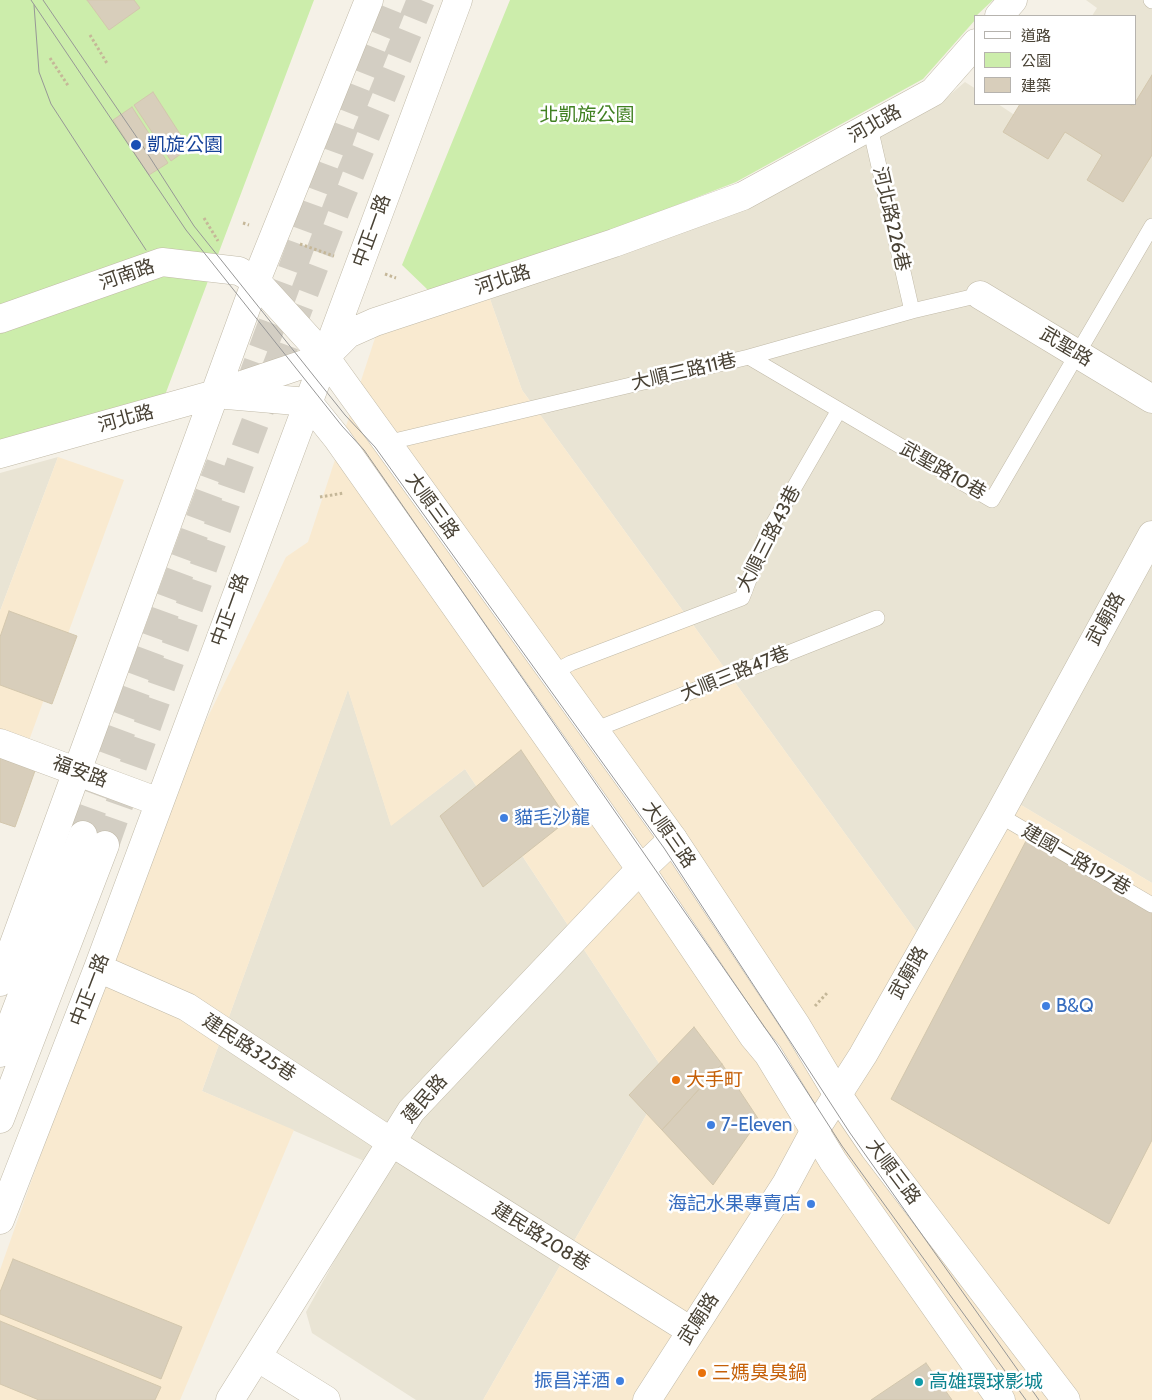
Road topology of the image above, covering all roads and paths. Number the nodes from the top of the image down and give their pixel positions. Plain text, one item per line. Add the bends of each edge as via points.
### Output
1 (369, 0) edge
2 (458, 0) edge
3 (1013, 0) edge
4 (1000, 15) edge
5 (90, 35) dead end
6 (974, 45) edge
7 (50, 58) dead end
8 (108, 65) dead end
9 (70, 87) dead end
10 (870, 127) junction
11 (204, 218) dead end
12 (243, 223) dead end
13 (1152, 226) edge
14 (275, 235) junction
15 (218, 241) dead end
16 (360, 264) junction
17 (396, 278) dead end
18 (256, 281) junction
19 (980, 295) joint
20 (912, 311) junction
21 (0, 319) edge
22 (1078, 354) junction
23 (325, 357) junction
24 (749, 357) junction
25 (215, 394) junction
26 (1152, 399) edge
27 (308, 402) junction
28 (839, 410) junction
29 (386, 443) junction
30 (0, 454) edge
31 (1152, 535) edge
32 (877, 618) dead end
33 (552, 673) junction
34 (594, 730) junction
35 (0, 743) edge
36 (77, 771) junction
37 (159, 802) junction
38 (999, 815) junction
39 (673, 838) junction
40 (641, 870) junction
41 (1151, 901) edge
42 (98, 968) junction
43 (0, 982) edge
44 (828, 992) dead end
45 (812, 1009) dead end
46 (0, 1053) edge
47 (838, 1095) junction
48 (0, 1118) edge
49 (815, 1130) junction
50 (392, 1142) junction
51 (0, 1220) edge
52 (691, 1331) junction
53 (257, 1357) junction
54 (230, 1400) edge
55 (326, 1400) edge
56 (647, 1400) edge
57 (1001, 1400) edge
58 (1066, 1400) edge

1 - 14 street
2 - 16 street, 中正一路
3 - 4 street
5 - 8 path
6 - 10 street, 河北路 via 933,92
7 - 9 path
10 - 20 lane, 河北路226巷
10 - 23 street, 河北路 via 743,196 614,243 375,322 348,334
11 - 15 path
12 - 14 path
13 - 22 lane
14 - 16 path
14 - 18 street
16 - 17 path
16 - 23 street, 中正一路
18 - 21 street, 河南路 via 239,271 162,262
18 - 23 street, 大順三路
18 - 25 street
19 - 20 lane, 大順三路11巷
19 - 22 street, 武聖路
20 - 24 lane, 大順三路11巷
22 - 26 street, 武聖路
22 - 28 lane, 武聖路10巷 via 992,500
23 - 25 street, 河北路
23 - 27 street, 中正一路
23 - 29 street, 大順三路
24 - 28 lane, 武聖路10巷
24 - 29 lane, 大順三路11巷
25 - 27 street
25 - 30 street, 河北路
25 - 36 street
27 - 37 street, 中正一路
27 - 40 street, 大順三路 via 337,438
28 - 33 lane, 大順三路43巷 via 765,538 742,598
29 - 33 street, 大順三路
31 - 38 street, 武廟路
32 - 34 lane, 大順三路47巷
33 - 34 street, 大順三路
34 - 39 street, 大順三路
35 - 36 street, 福安路
36 - 37 street, 福安路
36 - 43 street
37 - 42 street, 中正一路
38 - 41 lane, 建國一路197巷
38 - 47 street, 武廟路
39 - 40 street, 建民路
39 - 47 street, 大順三路
40 - 49 street, 大順三路 via 768,1054
40 - 50 street, 建民路 via 411,1111
42 - 50 street, 建民路325巷 via 187,1007
42 - 51 street, 中正一路
44 - 45 path
46 - 48 street, 中正一路 via 94,840
47 - 49 street, 武廟路
47 - 58 street, 大順三路 via 874,1148
49 - 52 street, 武廟路 via 786,1184
49 - 57 street, 大順三路 via 833,1161
50 - 52 street, 建民路208巷
50 - 53 street, 建民路
52 - 56 street, 武廟路
53 - 54 street, 建民路
53 - 55 street

